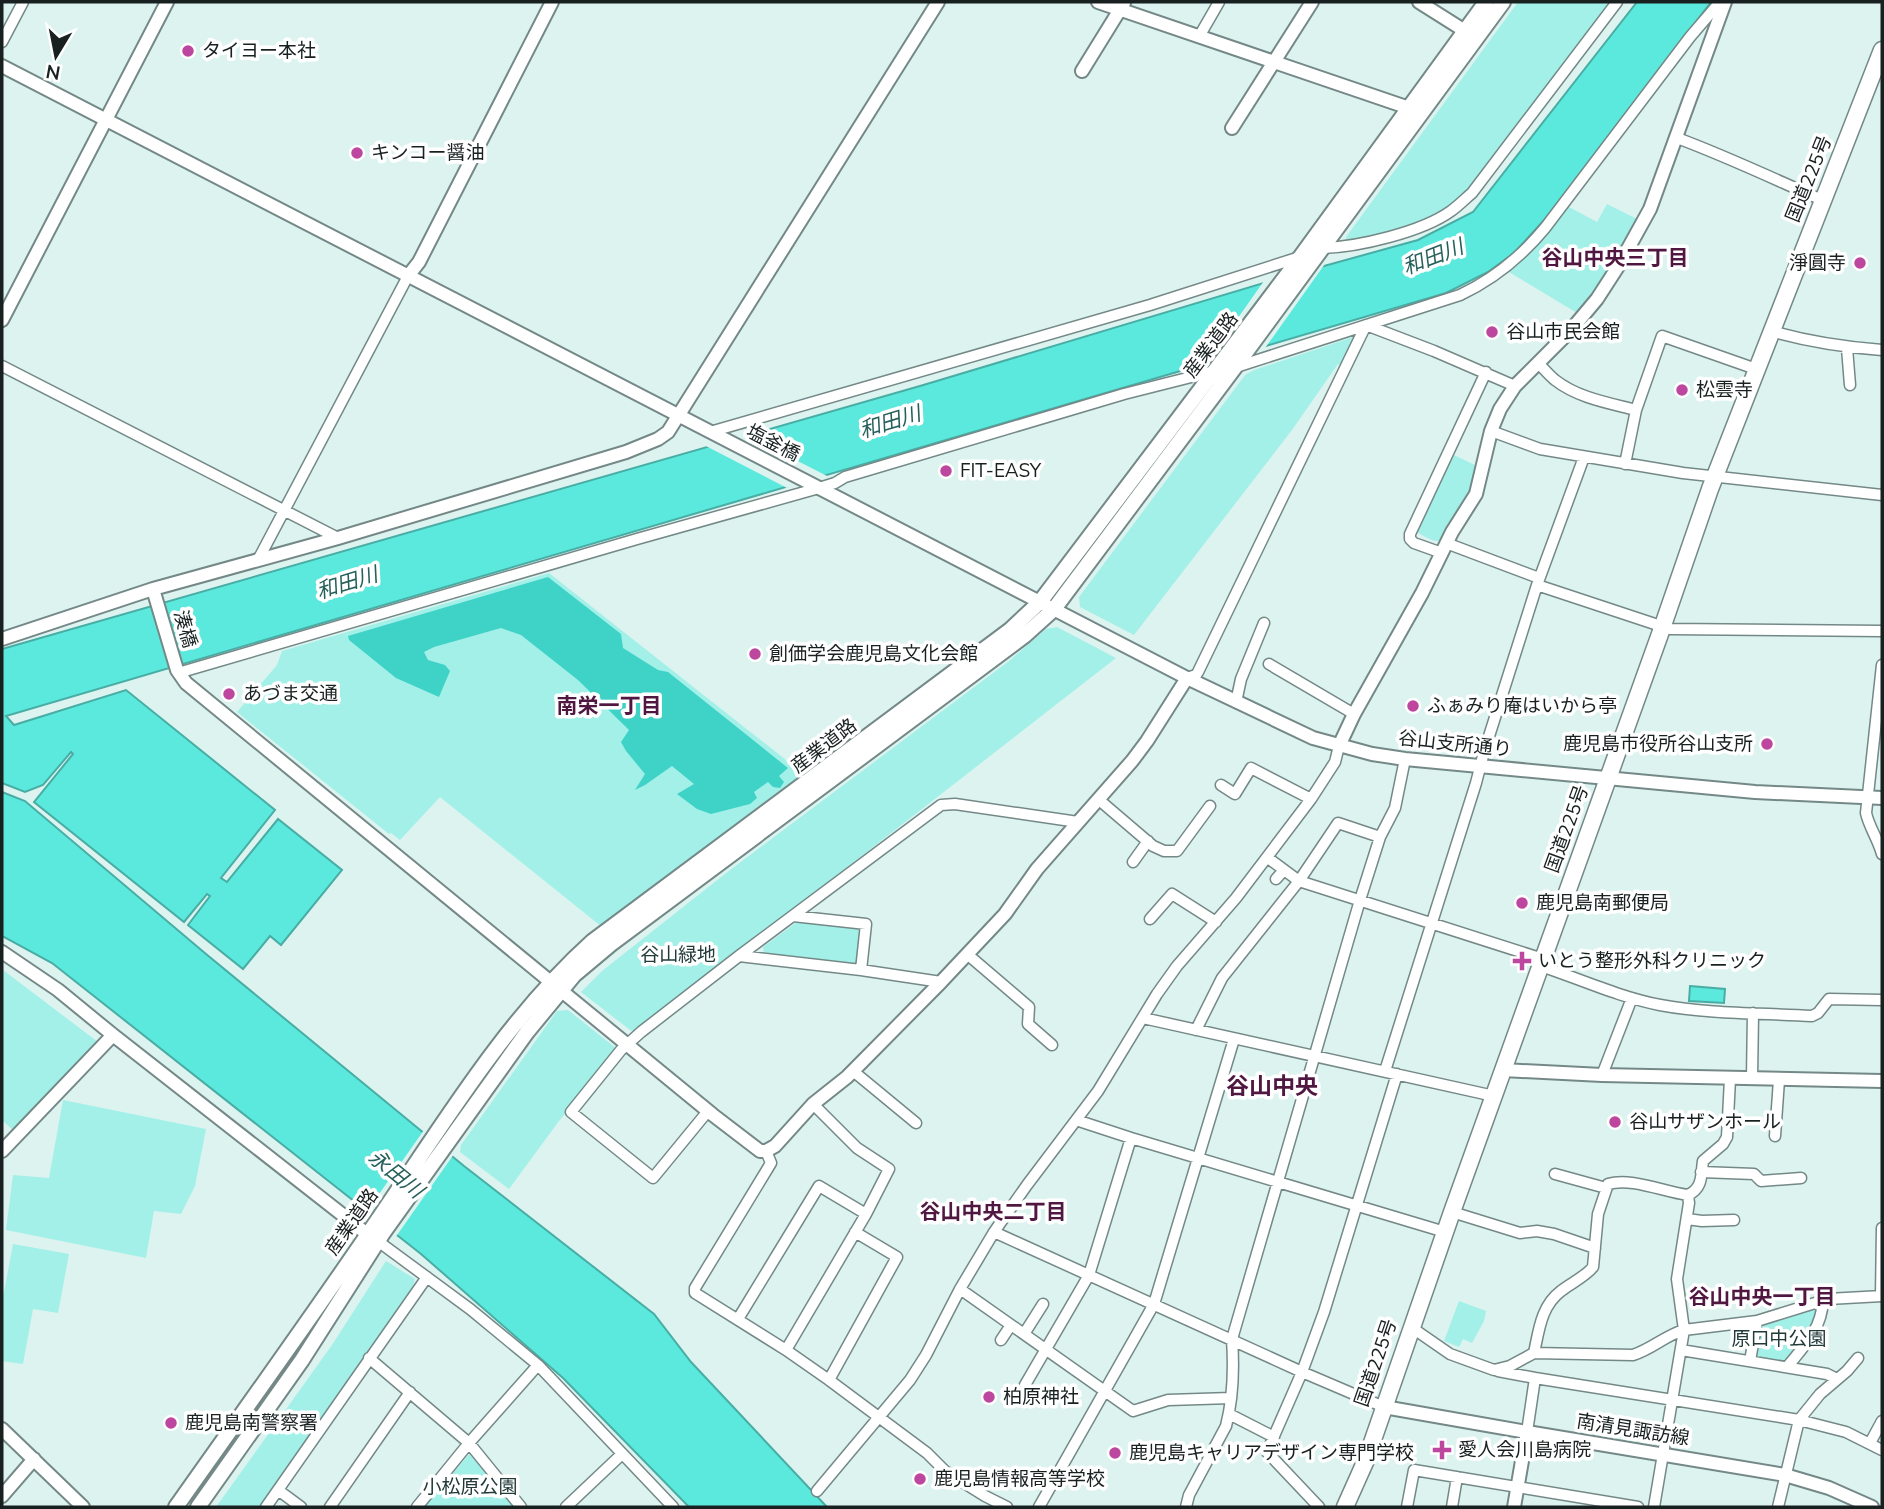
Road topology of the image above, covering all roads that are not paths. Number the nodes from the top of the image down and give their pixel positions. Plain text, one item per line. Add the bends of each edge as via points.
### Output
1 (23, 2) edge
2 (167, 2) edge
3 (552, 2) edge
4 (938, 2) edge
5 (1098, 2) edge
6 (1219, 2) edge
7 (1312, 2) edge
8 (1419, 2) edge
9 (1486, 2) edge
10 (1503, 2) edge
11 (1617, 2) edge
12 (1720, 2) edge
13 (1726, 2) edge
14 (1123, 5) edge
15 (1465, 31) junction
16 (1200, 35) junction
17 (1690, 37) junction
18 (2, 42) edge
19 (1710, 44) junction
20 (1882, 50) edge
21 (1274, 61) junction
22 (2, 66) edge
23 (1082, 71) dead end
24 (1416, 110) junction
25 (105, 119) junction
26 (1232, 128) dead end
27 (1677, 138) junction
28 (1822, 200) junction
29 (1308, 257) junction
30 (408, 275) junction
31 (2, 320) edge
32 (1366, 325) junction
33 (1771, 331) junction
34 (1847, 348) junction
35 (1882, 350) edge
36 (1238, 363) junction
37 (1539, 363) junction
38 (2, 366) edge
39 (1217, 368) junction
40 (1756, 369) junction
41 (1486, 373) junction
42 (1515, 386) junction
43 (1850, 386) dead end
44 (1636, 410) junction
45 (679, 416) junction
46 (1491, 430) junction
47 (712, 433) junction
48 (1584, 457) junction
49 (1625, 464) junction
50 (1715, 475) junction
51 (819, 488) junction
52 (1882, 495) edge
53 (284, 510) junction
54 (338, 538) junction
55 (1444, 548) junction
56 (258, 560) junction
57 (1538, 582) junction
58 (155, 594) junction
59 (1041, 602) junction
60 (1054, 609) junction
61 (1264, 623) dead end
62 (1662, 627) junction
63 (1882, 631) edge
64 (2, 639) edge
65 (1269, 664) dead end
66 (1882, 665) edge
67 (178, 672) junction
68 (1187, 678) junction
69 (1236, 702) junction
70 (1354, 714) junction
71 (1339, 746) junction
72 (1405, 759) junction
73 (1480, 767) junction
74 (1607, 779) junction
75 (1221, 785) dead end
76 (1867, 797) junction
77 (1882, 798) edge
78 (1098, 799) junction
79 (1311, 799) junction
80 (1210, 806) dead end
81 (1078, 822) junction
82 (1380, 837) junction
83 (1147, 841) junction
84 (1882, 854) edge
85 (1268, 858) junction
86 (1133, 862) dead end
87 (1284, 870) junction
88 (1276, 879) dead end
89 (1299, 881) junction
90 (1360, 900) junction
91 (793, 916) junction
92 (1150, 919) dead end
93 (1216, 922) junction
94 (1431, 923) junction
95 (2, 952) edge
96 (967, 954) junction
97 (739, 956) junction
98 (1542, 962) junction
99 (861, 970) junction
100 (942, 982) junction
101 (556, 986) junction
102 (1632, 998) junction
103 (1882, 1000) edge
104 (1754, 1013) junction
105 (1143, 1018) junction
106 (1196, 1030) junction
107 (113, 1035) junction
108 (1234, 1039) junction
109 (628, 1044) junction
110 (1052, 1045) dead end
111 (1314, 1056) junction
112 (1503, 1070) junction
113 (853, 1071) junction
114 (1385, 1071) junction
115 (1397, 1073) junction
116 (1602, 1075) junction
117 (1730, 1079) junction
118 (1752, 1079) junction
119 (1779, 1080) junction
120 (1882, 1081) edge
121 (1494, 1096) junction
122 (813, 1104) junction
123 (708, 1111) junction
124 (1076, 1120) junction
125 (916, 1122) dead end
126 (1775, 1136) dead end
127 (1131, 1138) junction
128 (2, 1151) edge
129 (766, 1152) junction
130 (1198, 1157) junction
131 (1701, 1172) junction
132 (1555, 1174) dead end
133 (1801, 1178) dead end
134 (1277, 1182) junction
135 (1606, 1188) junction
136 (1689, 1195) junction
137 (1357, 1206) junction
138 (1452, 1212) junction
139 (866, 1214) junction
140 (1687, 1219) junction
141 (1734, 1220) dead end
142 (1882, 1228) edge
143 (855, 1232) junction
144 (994, 1232) junction
145 (1445, 1232) junction
146 (376, 1234) junction
147 (1595, 1248) junction
148 (1089, 1275) junction
149 (427, 1277) junction
150 (960, 1289) junction
151 (1882, 1296) edge
152 (1823, 1301) junction
153 (1043, 1304) dead end
154 (1154, 1304) junction
155 (738, 1319) junction
156 (1757, 1321) junction
157 (1012, 1325) junction
158 (1411, 1327) junction
159 (1684, 1330) junction
160 (1024, 1334) junction
161 (1232, 1339) junction
162 (1001, 1340) dead end
163 (1045, 1349) junction
164 (786, 1350) junction
165 (1681, 1350) junction
166 (1534, 1353) junction
167 (369, 1358) junction
168 (1858, 1358) dead end
169 (1750, 1362) junction
170 (538, 1365) junction
171 (1787, 1367) junction
172 (1494, 1370) junction
173 (1302, 1371) junction
174 (1535, 1378) junction
175 (1837, 1379) junction
176 (829, 1380) junction
177 (1024, 1385) dead end
178 (1105, 1391) junction
179 (410, 1392) junction
180 (1230, 1398) junction
181 (1673, 1400) junction
182 (1384, 1407) junction
183 (1229, 1414) junction
184 (880, 1418) junction
185 (1799, 1420) junction
186 (1882, 1421) edge
187 (2, 1429) edge
188 (1527, 1432) junction
189 (1274, 1437) junction
190 (469, 1443) junction
191 (1870, 1443) junction
192 (1882, 1450) edge
193 (622, 1454) junction
194 (1663, 1455) junction
195 (34, 1459) junction
196 (1785, 1475) junction
197 (1457, 1477) junction
198 (1517, 1487) junction
199 (278, 1490) junction
200 (817, 1491) dead end
201 (2, 1496) edge
202 (985, 1496) junction
203 (83, 1507) edge
204 (176, 1507) edge
205 (198, 1507) edge
206 (266, 1507) edge
207 (301, 1507) edge
208 (330, 1507) edge
209 (417, 1507) edge
210 (521, 1507) edge
211 (566, 1507) edge
212 (673, 1507) edge
213 (982, 1507) edge
214 (1007, 1507) edge
215 (1039, 1507) edge
216 (1186, 1507) edge
217 (1319, 1507) edge
218 (1345, 1507) edge
219 (1407, 1507) edge
220 (1452, 1507) edge
221 (1514, 1507) edge
222 (1638, 1507) edge
223 (1654, 1507) edge
224 (1778, 1507) edge
225 (1872, 1507) edge

1 - 18 street
2 - 25 street
3 - 30 street via 419,262
4 - 45 street
5 - 14 street
6 - 16 street
7 - 21 street
8 - 15 street
9 - 15 main road, 産業道路
10 - 24 main road, 産業道路
11 - 29 street via 1472,193 1451,211 1418,228
12 - 17 street
13 - 19 street
14 - 16 street
14 - 23 street
15 - 24 main road, 産業道路
16 - 21 street
17 - 19 street
17 - 32 street via 1519,257 1460,295
19 - 27 street
20 - 28 highway, 国道225号
21 - 24 street
21 - 26 street
22 - 25 street, 塩釜橋
24 - 29 main road, 産業道路
24 - 29 main road, 産業道路
25 - 30 street, 塩釜橋
25 - 31 street
27 - 28 street
27 - 37 street via 1650,209 1606,286
28 - 33 highway, 国道225号
29 - 36 main road, 産業道路
29 - 39 main road, 産業道路
29 - 47 street
30 - 45 street, 塩釜橋
30 - 53 street
32 - 36 street
32 - 41 street
32 - 68 street via 1196,675
33 - 34 street
33 - 40 highway, 国道225号
34 - 35 street
34 - 43 street
36 - 60 main road, 産業道路
37 - 42 street
37 - 44 street via 1556,381 1594,400
38 - 53 street
39 - 51 street
39 - 59 main road, 産業道路
40 - 44 street via 1662,336
40 - 50 highway, 国道225号
41 - 42 street
41 - 55 street via 1410,534 1415,543
42 - 46 street
44 - 49 street
45 - 47 street, 塩釜橋
45 - 54 street via 668,432 626,452
46 - 48 street via 1540,449
46 - 55 street via 1476,494
47 - 51 street, 塩釜橋
48 - 49 street
48 - 57 street
49 - 50 street
50 - 52 street
50 - 62 highway, 国道225号
51 - 59 street, 塩釜橋
51 - 67 street
53 - 54 street
53 - 56 street
54 - 56 street
55 - 57 street
55 - 70 street
56 - 58 street
57 - 62 street
57 - 73 street
58 - 64 street
58 - 67 street, 湊橋
59 - 60 street, 谷山支所通り
59 - 101 main road, 産業道路 via 1000,638 593,941
60 - 68 street, 谷山支所通り
60 - 101 main road, 産業道路
61 - 69 street
62 - 63 street
62 - 74 highway, 国道225号
65 - 70 street
66 - 76 street
67 - 101 street
68 - 69 street, 谷山支所通り
68 - 78 street via 1147,741
69 - 71 street, 谷山支所通り
70 - 71 street
71 - 72 street, 谷山支所通り
71 - 79 street via 1335,762
72 - 73 street, 谷山支所通り
72 - 82 street via 1395,808
73 - 74 street, 谷山支所通り
73 - 94 street
74 - 76 street, 谷山支所通り
74 - 98 highway, 国道225号
75 - 79 street via 1235,794 1251,768
76 - 77 street, 谷山支所通り
76 - 84 street via 1868,821
78 - 81 street
78 - 83 street
79 - 85 street
80 - 83 street via 1177,850 1161,850
81 - 91 street via 944,804
81 - 96 street
82 - 89 street via 1338,823
82 - 90 street
83 - 86 street
85 - 87 street
85 - 93 street
87 - 88 street
87 - 89 street
89 - 90 street
89 - 106 street via 1222,978
90 - 94 street
90 - 111 street
91 - 97 street
91 - 99 street via 866,924
92 - 93 street via 1172,894
93 - 105 street via 1177,965
94 - 98 street
94 - 114 street
95 - 107 street
96 - 100 street
96 - 110 street via 1029,1007 1028,1024
97 - 99 street
97 - 109 street
98 - 102 street
98 - 112 highway, 国道225号
99 - 100 street
100 - 113 street
101 - 109 street
101 - 146 main road, 産業道路 via 527,1032 440,1140
102 - 104 street
102 - 116 street
103 - 104 street via 1829,999 1812,1016
104 - 118 street
105 - 106 street
105 - 124 street
106 - 108 street
107 - 128 street
107 - 146 street
108 - 111 street
108 - 130 street
109 - 123 street
109 - 123 street via 571,1112 653,1178
111 - 114 street
111 - 134 street
112 - 116 street
112 - 121 highway, 国道225号
113 - 122 street
113 - 125 street
114 - 115 street
115 - 121 street
115 - 137 street
116 - 117 street
117 - 118 street
117 - 131 street via 1727,1137 1703,1161
118 - 119 street
119 - 120 street
119 - 126 street
121 - 138 highway, 国道225号
122 - 129 street
122 - 139 street via 857,1148 889,1169
123 - 129 street via 757,1150
124 - 127 street
124 - 144 street
127 - 130 street
127 - 148 street
129 - 155 street via 771,1163 694,1291
130 - 134 street
130 - 154 street
131 - 133 street via 1754,1174 1761,1181
131 - 136 street via 1699,1188
132 - 135 street
134 - 137 street
134 - 161 street
135 - 136 street via 1620,1182
135 - 147 street
136 - 140 street
137 - 145 street
137 - 173 street
138 - 145 highway, 国道225号
138 - 147 street via 1520,1233 1554,1234
139 - 143 street
139 - 155 street via 819,1186
140 - 141 street
140 - 159 street via 1677,1279
142 - 151 street
143 - 164 street
143 - 176 street via 897,1257
144 - 148 street
144 - 150 street
145 - 158 highway, 国道225号
146 - 149 street
146 - 204 main road, 産業道路
146 - 205 main road, 産業道路 via 294,1370
147 - 166 street via 1590,1271 1558,1293 1545,1309
148 - 154 street
148 - 163 street
149 - 167 street
149 - 170 street
150 - 157 street
150 - 184 street via 918,1367
151 - 152 street
152 - 156 street
152 - 171 street via 1818,1326
153 - 160 street
154 - 161 street
154 - 178 street
155 - 164 street
156 - 159 street
156 - 169 street
157 - 160 street
157 - 162 street
158 - 172 street via 1450,1354
158 - 182 highway, 国道225号
159 - 165 street
159 - 166 street via 1633,1355
160 - 163 street
161 - 173 street
161 - 180 street
163 - 177 street
163 - 178 street
164 - 176 street
165 - 169 street
165 - 181 street
166 - 172 street
167 - 179 street
167 - 199 street
168 - 175 street
169 - 171 street
170 - 190 street
170 - 193 street
171 - 175 street
172 - 174 street
173 - 182 street
173 - 189 street
174 - 181 street
174 - 188 street
175 - 185 street
176 - 184 street
178 - 180 street via 1132,1411 1168,1400
178 - 215 street
179 - 190 street
179 - 208 street
180 - 183 street
181 - 185 street
181 - 194 street
182 - 188 street, 南清見諏訪線
182 - 218 highway, 国道225号
183 - 189 street
183 - 216 street
184 - 200 street
184 - 202 street via 945,1471
185 - 191 street
185 - 196 street
186 - 191 street
187 - 195 street
188 - 194 street, 南清見諏訪線
188 - 198 street
189 - 217 street via 1268,1452
190 - 209 street
190 - 210 street
191 - 192 street
193 - 211 street
193 - 212 street
194 - 196 street, 南清見諏訪線
194 - 223 street
195 - 201 street
195 - 203 street
196 - 224 street
196 - 225 street, 南清見諏訪線
197 - 198 street
197 - 219 street via 1414,1470
197 - 220 street
198 - 221 street
198 - 222 street
199 - 206 street
199 - 207 street
202 - 213 street
202 - 214 street

